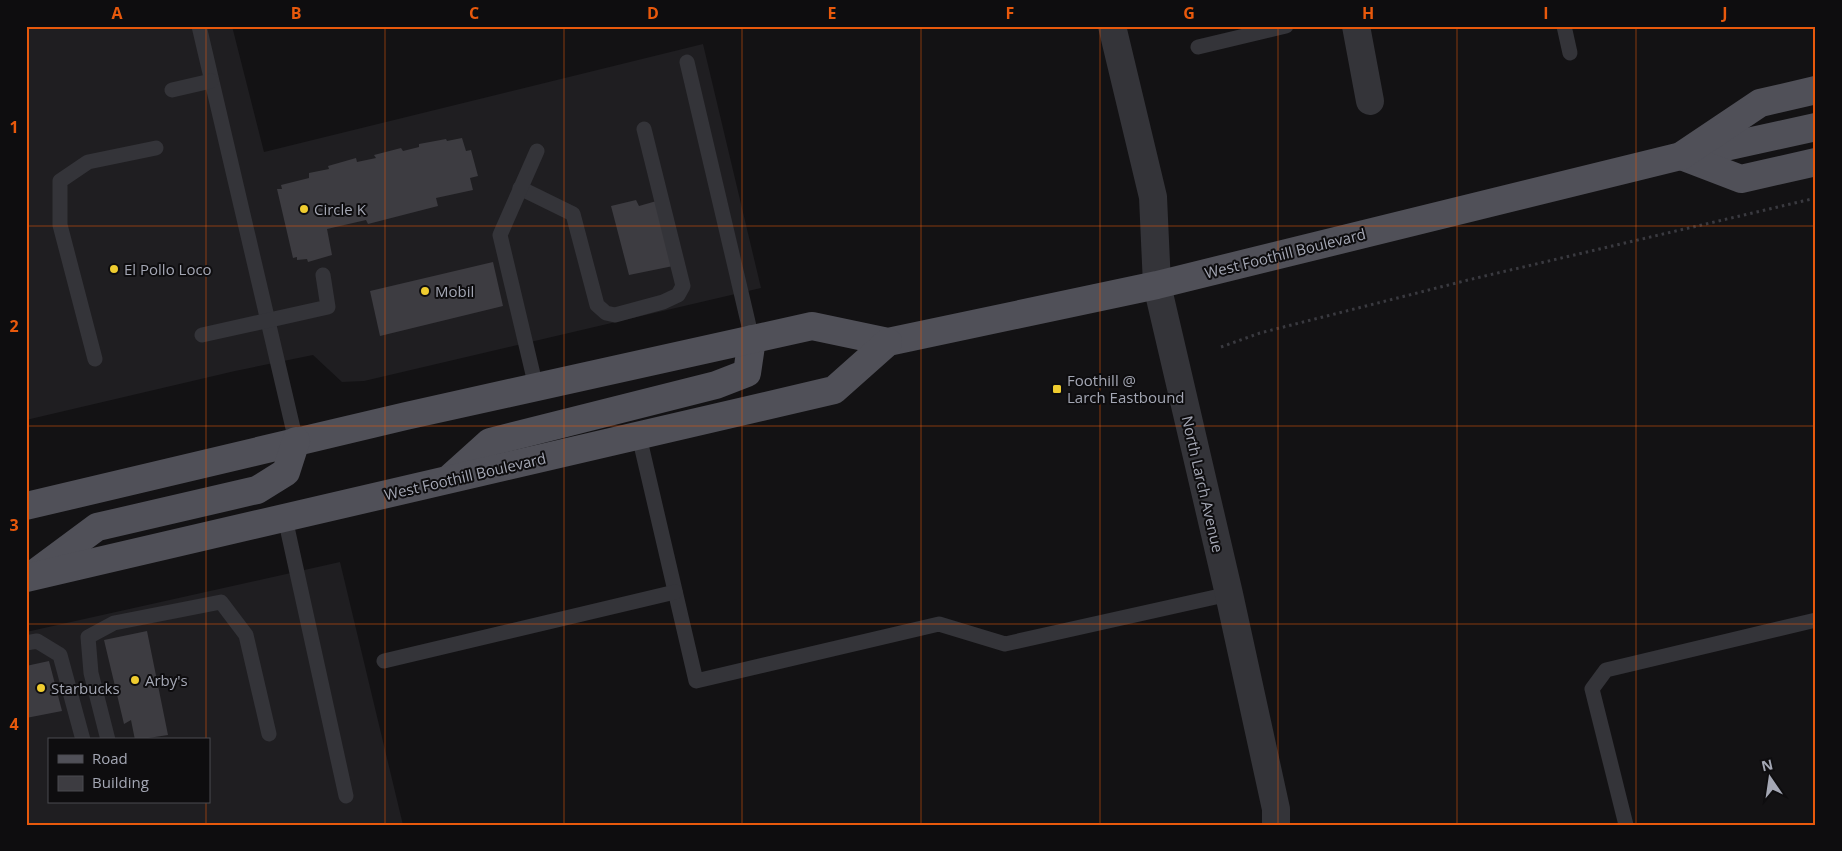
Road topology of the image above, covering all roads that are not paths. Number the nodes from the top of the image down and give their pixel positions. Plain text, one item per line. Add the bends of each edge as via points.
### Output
1 (199, 26) edge
2 (1112, 26) edge
3 (1286, 26) edge
4 (1356, 26) edge
5 (1564, 26) edge
6 (1198, 47) dead end
7 (1570, 53) dead end
8 (687, 62) dead end
9 (211, 81) junction
10 (172, 90) dead end
11 (1816, 90) edge
12 (1370, 101) dead end
13 (1816, 127) edge
14 (644, 129) dead end
15 (156, 148) dead end
16 (537, 151) dead end
17 (1681, 156) junction
18 (1816, 162) edge
19 (520, 188) junction
20 (324, 275) dead end
21 (1157, 285) junction
22 (268, 320) junction
23 (202, 335) dead end
24 (752, 339) junction
25 (888, 342) junction
26 (95, 359) dead end
27 (536, 386) junction
28 (639, 436) junction
29 (296, 441) junction
30 (449, 479) junction
31 (26, 506) edge
32 (285, 518) junction
33 (28, 578) edge
34 (676, 592) junction
35 (1229, 594) junction
36 (1816, 620) edge
37 (26, 643) edge
38 (384, 661) dead end
39 (269, 734) dead end
40 (82, 738) edge
41 (107, 738) edge
42 (346, 796) dead end
43 (1276, 825) edge
44 (1626, 825) edge

1 - 9 lane
2 - 21 street, North Larch Avenue via 1152,197
3 - 6 lane
4 - 12 street
5 - 7 lane
8 - 24 lane
9 - 10 lane
9 - 22 lane
11 - 17 main road, West Foothill Boulevard via 1760,103
13 - 17 main road
14 - 19 lane via 683,286 678,295 615,315 606,313 597,305 573,214
15 - 26 lane via 88,162 60,181 60,225
16 - 19 lane
17 - 18 main road via 1741,179
17 - 21 main road, West Foothill Boulevard
19 - 27 lane via 500,234
20 - 22 lane via 328,307
21 - 25 main road, West Foothill Boulevard
21 - 35 street, North Larch Avenue
22 - 23 lane
22 - 29 lane
24 - 25 main road, West Foothill Boulevard via 812,326
24 - 27 main road, West Foothill Boulevard
24 - 30 main road via 748,373 716,385 490,442
25 - 28 main road, West Foothill Boulevard via 834,390
27 - 29 main road, West Foothill Boulevard
28 - 30 main road, West Foothill Boulevard
28 - 34 lane
29 - 31 main road, West Foothill Boulevard
29 - 33 main road via 286,472 257,490 97,527
30 - 32 main road, West Foothill Boulevard
32 - 33 main road, West Foothill Boulevard
32 - 42 lane
34 - 35 lane via 696,681 939,624 1005,644
34 - 38 lane
35 - 43 street, North Larch Avenue via 1276,809
36 - 44 lane via 1606,670 1592,688
37 - 40 lane via 37,641 60,655
39 - 41 lane via 246,635 221,602 114,623 88,637 91,673

